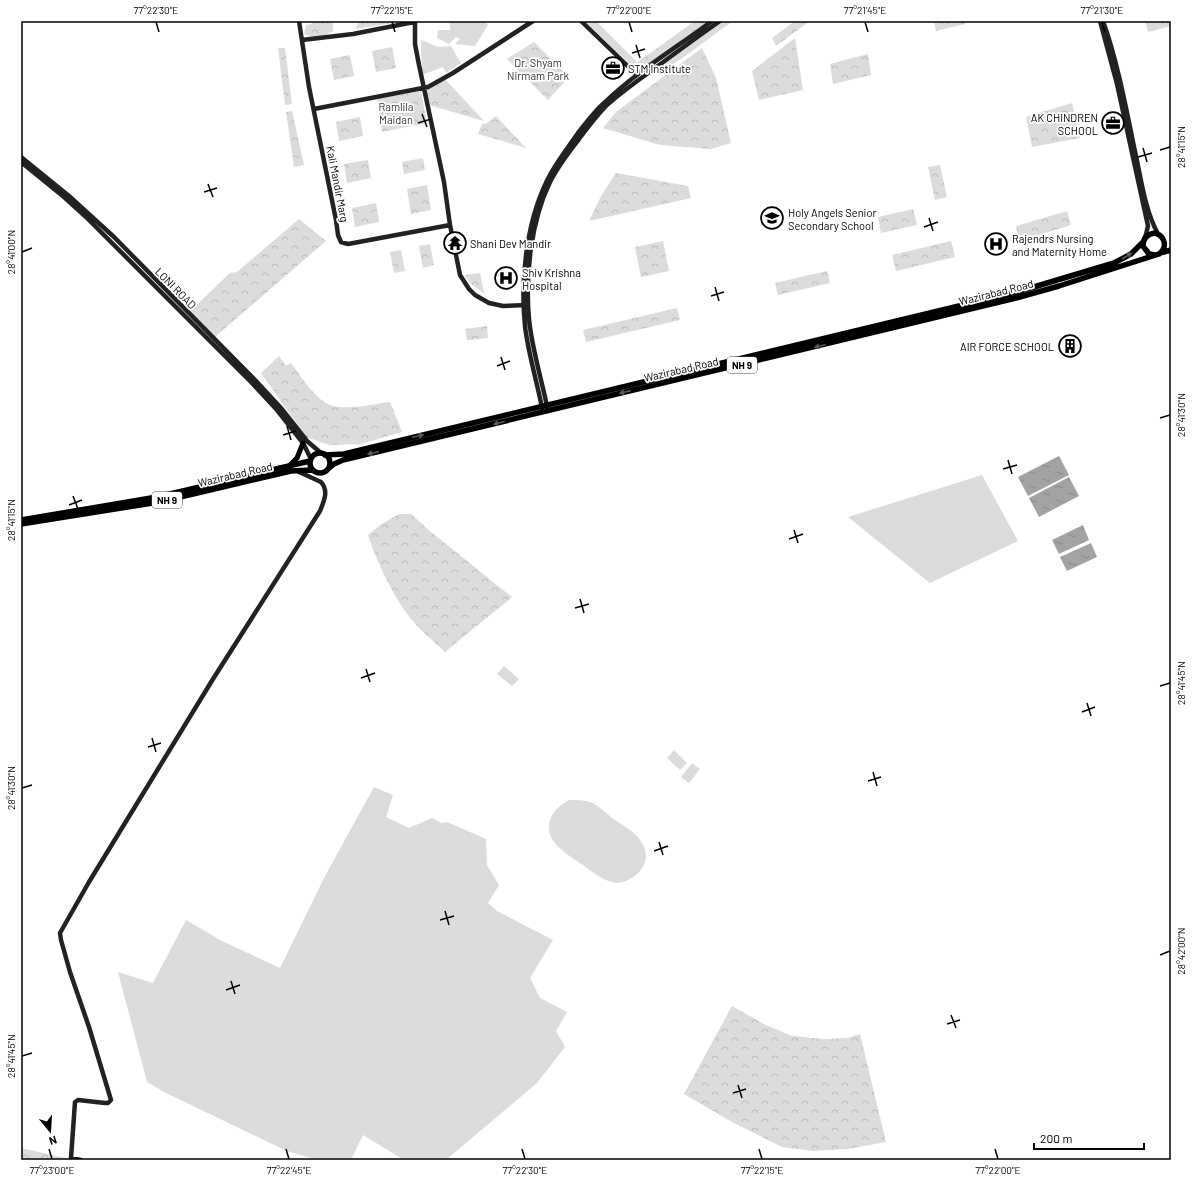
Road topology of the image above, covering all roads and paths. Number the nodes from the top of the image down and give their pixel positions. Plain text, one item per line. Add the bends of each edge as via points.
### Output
1 (299, 21) edge
2 (415, 21) edge
3 (533, 21) edge
4 (581, 21) edge
5 (712, 21) edge
6 (720, 21) edge
7 (1100, 21) edge
8 (1103, 21) edge
9 (302, 40) junction
10 (636, 76) junction
11 (424, 88) junction
12 (314, 109) junction
13 (21, 157) edge
14 (21, 162) edge
15 (450, 225) junction
16 (1160, 236) junction
17 (1144, 240) junction
18 (1171, 241) edge
19 (1171, 250) edge
20 (1157, 254) junction
21 (526, 305) junction
22 (257, 386) junction
23 (545, 409) junction
24 (303, 441) junction
25 (323, 454) junction
26 (311, 460) junction
27 (288, 467) junction
28 (328, 469) junction
29 (312, 470) junction
30 (297, 471) junction
31 (21, 520) edge
32 (21, 524) edge
33 (81, 1160) edge

1 - 9 street, Kali Mandir Marg
2 - 9 street via 352,34
2 - 11 street via 415,44
3 - 11 street via 453,73
4 - 10 street
5 - 10 street
6 - 21 street via 616,97 589,126 562,163 550,184 536,227
7 - 17 street via 1117,84 1148,226
8 - 16 street via 1143,189 1152,221
9 - 12 street, Kali Mandir Marg
10 - 21 street via 598,109 548,177 537,205 526,252
11 - 12 street
11 - 15 street via 444,182
12 - 15 street, Kali Mandir Marg via 341,242 348,244
13 - 22 street, LONI ROAD via 114,237
14 - 22 street, LONI ROAD via 86,217
15 - 21 street via 459,271 469,289 498,306
16 - 17 highway via 1151,234
16 - 18 highway
16 - 20 highway via 1165,246
17 - 20 highway via 1146,252
23 -> 17 highway, Wazirabad Road / NH 9 via 1017,292 1114,263 1131,254
19 - 20 highway, Wazirabad Road
20 -> 23 highway, Wazirabad Road / NH 9 via 1016,298
21 - 23 street via 526,334
22 - 24 street, LONI ROAD
22 - 24 street, LONI ROAD via 281,408
25 -> 23 highway, Wazirabad Road / NH 9 via 344,454
23 -> 28 highway, Wazirabad Road / NH 9 via 343,460
24 - 25 street
24 - 26 street
24 - 27 main road via 297,458
25 - 26 highway via 314,455
25 - 28 highway via 330,461
26 - 27 highway, Wazirabad Road / NH 9
26 - 29 highway
27 - 31 highway, Wazirabad Road / NH 9 via 157,497
28 - 29 highway via 319,474
29 - 30 highway, Wazirabad Road / NH 9
30 - 32 highway, Wazirabad Road / NH 9 via 159,502
30 - 33 street via 324,485 325,496 320,511 213,679 60,933 111,1100 108,1103 78,1100 75,1102 71,1158

